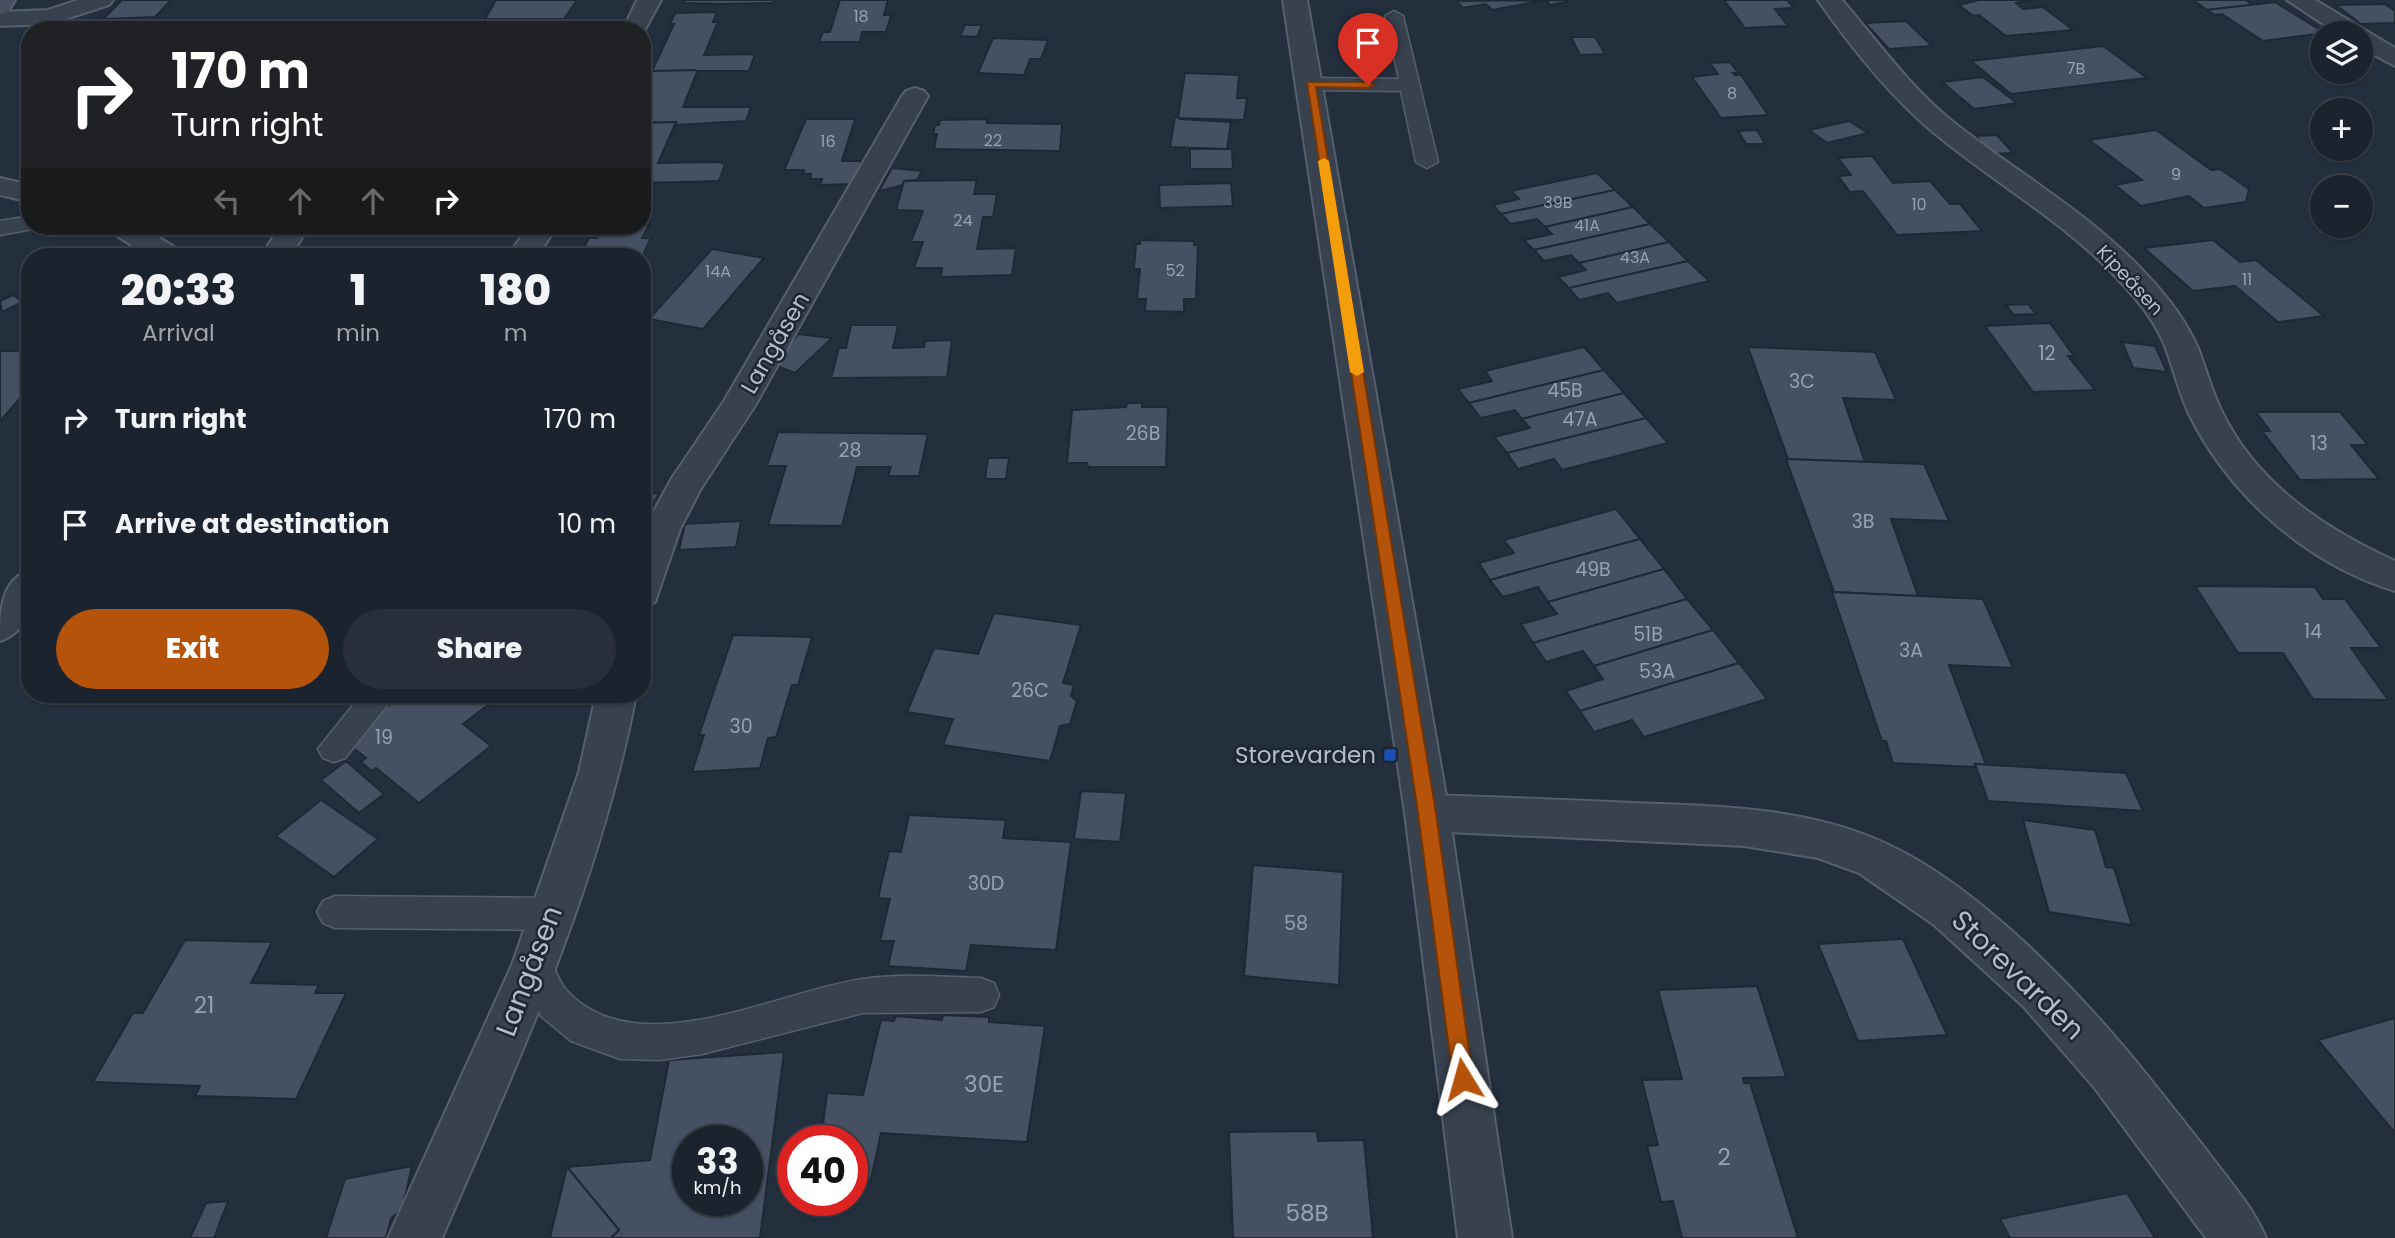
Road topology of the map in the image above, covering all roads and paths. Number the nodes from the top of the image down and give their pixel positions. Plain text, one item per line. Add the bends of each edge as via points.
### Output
1 (3, 0) edge
2 (101, 0) edge
3 (649, 0) edge
4 (1295, 0) edge
5 (1830, 0) edge
6 (2299, 0) edge
7 (0, 7) edge
8 (1394, 16) dead end
9 (0, 19) edge
10 (639, 21) edge
11 (2333, 21) edge
12 (2373, 45) edge
13 (2395, 59) edge
14 (1311, 84) junction
15 (1410, 85) junction
16 (915, 96) dead end
17 (1427, 162) dead end
18 (0, 186) edge
19 (21, 192) edge
20 (21, 224) edge
21 (0, 228) edge
22 (135, 235) edge
23 (156, 248) edge
24 (651, 564) edge
25 (2395, 577) edge
26 (21, 597) edge
27 (0, 626) edge
28 (372, 703) edge
29 (614, 703) edge
30 (334, 750) dead end
31 (1427, 813) junction
32 (335, 912) dead end
33 (553, 914) junction
34 (535, 966) junction
35 (981, 995) dead end
36 (415, 1238) edge
37 (1485, 1238) edge
38 (2239, 1238) edge

1 - 7 main road
2 - 9 street via 50,17
3 - 10 street
4 - 14 street
5 - 25 street, Kipeåsen via 1918,105 2116,260 2164,312 2205,412 2239,469 2268,499 2351,558
6 - 11 street
8 - 15 lane
12 - 13 street
14 - 15 lane
14 - 31 street
15 - 17 lane
16 - 24 street, Langåsen via 739,404 684,487 662,529
18 - 19 street
20 - 21 lane
22 - 23 street
26 - 27 street
28 - 30 lane
29 - 33 street, Langåsen via 600,772
31 - 37 street
31 - 38 street, Storevarden via 1737,826 1832,844 1887,867 1936,898 2001,951 2066,1018 2140,1102
32 - 33 lane
33 - 34 street, Langåsen
34 - 35 lane via 553,1003 582,1029 613,1041 685,1039 863,995
34 - 36 street, Langåsen

